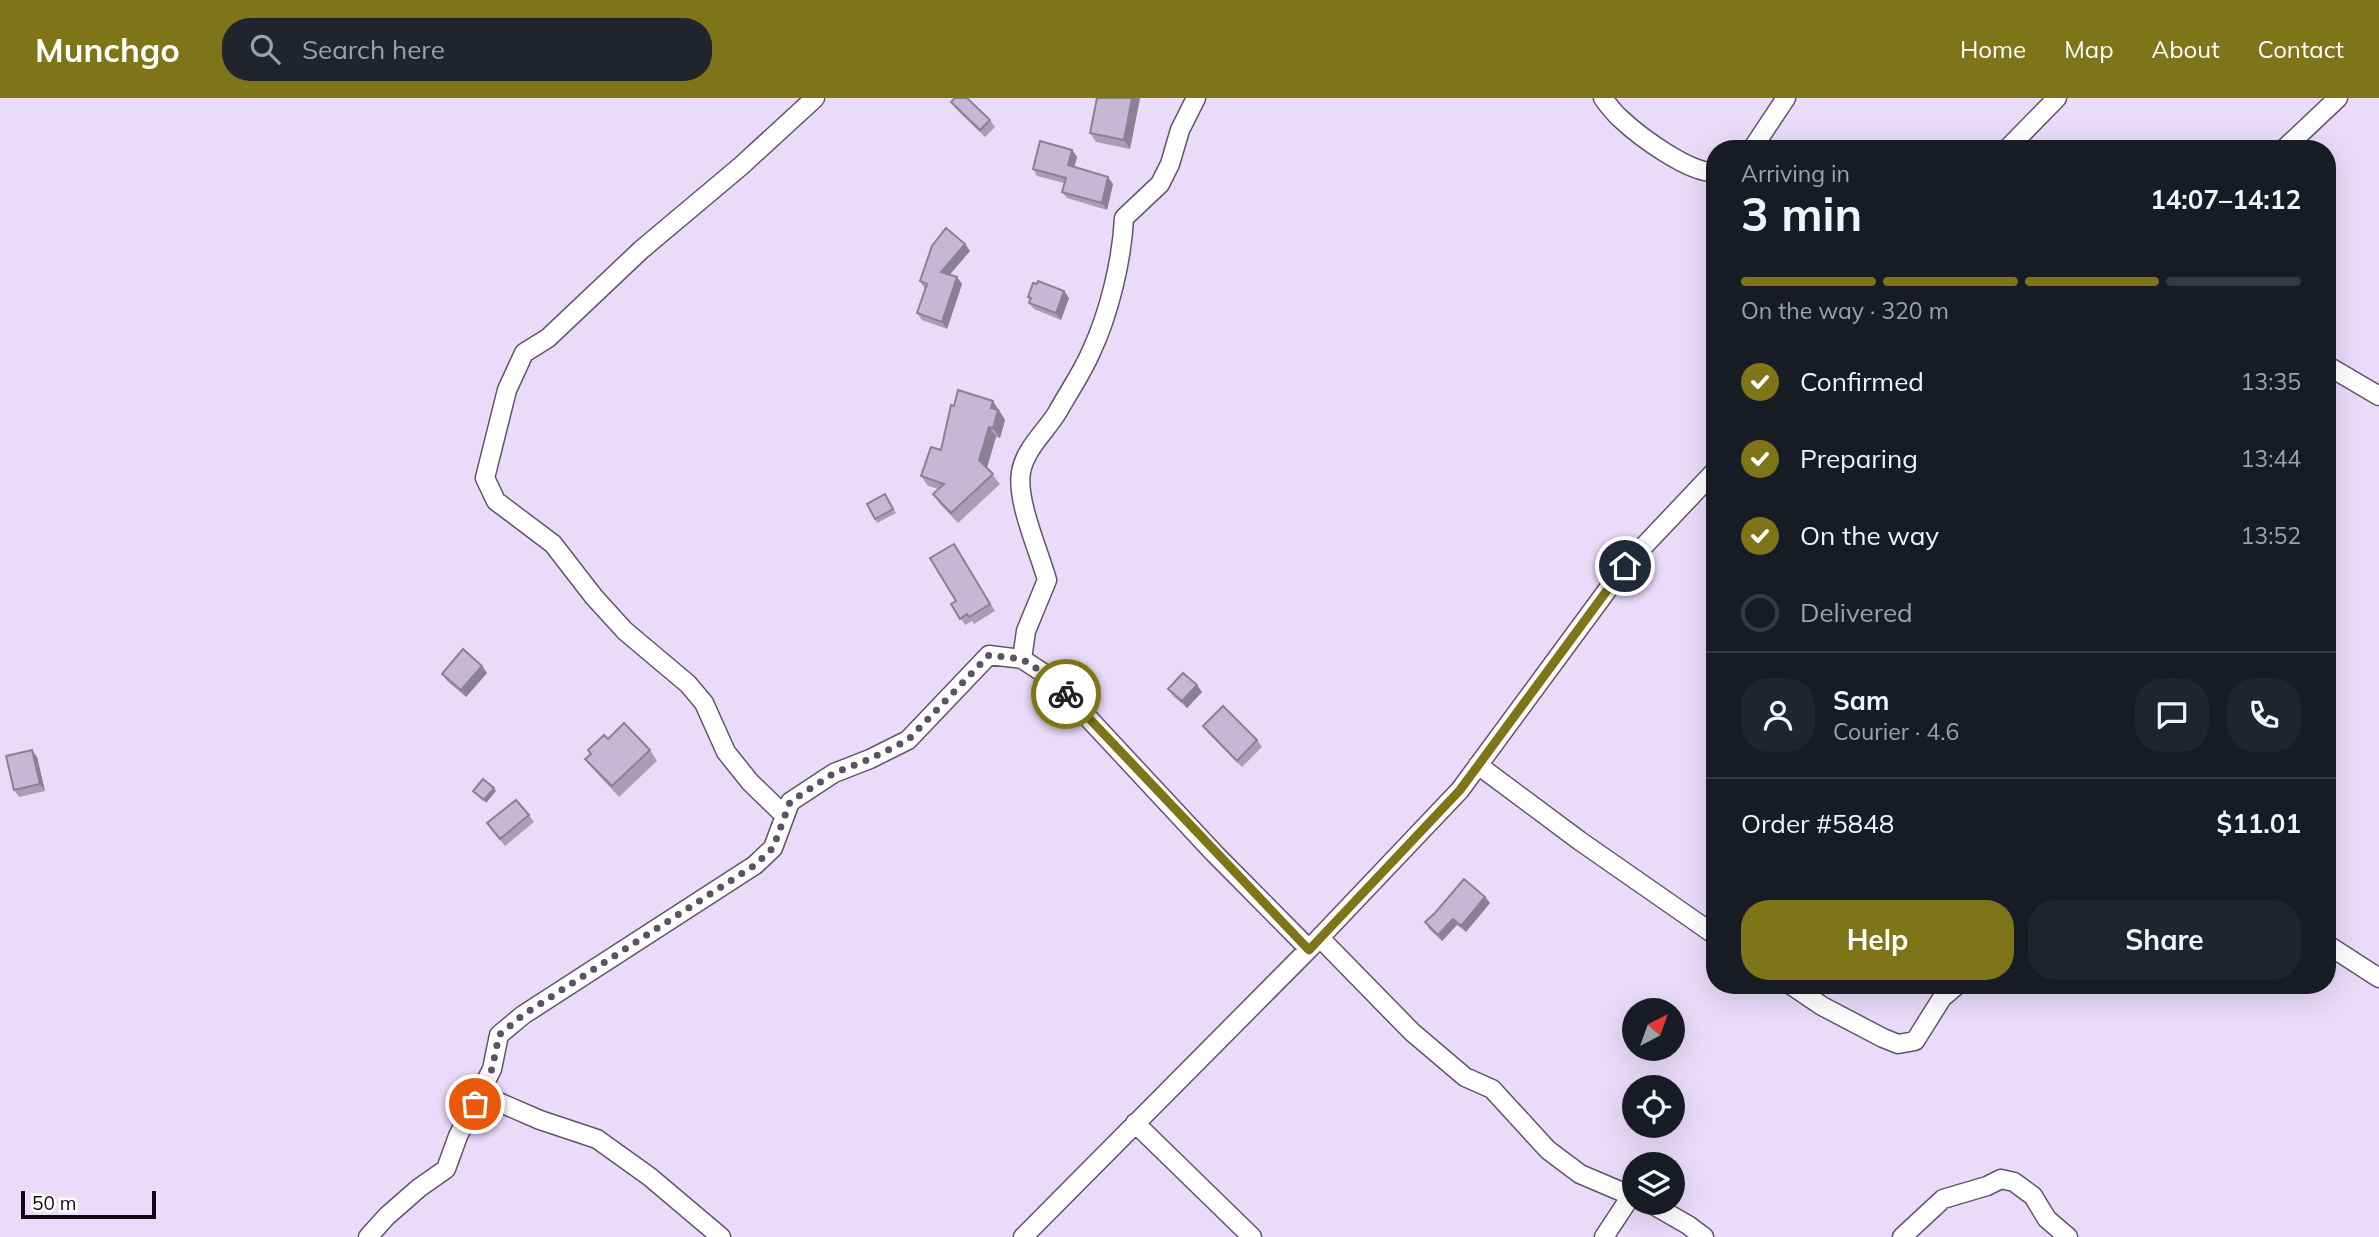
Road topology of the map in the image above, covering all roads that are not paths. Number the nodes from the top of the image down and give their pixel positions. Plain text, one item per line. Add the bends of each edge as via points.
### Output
1 (1196, 98) edge
2 (1602, 98) edge
3 (1786, 98) edge
4 (2057, 98) edge
5 (2338, 98) edge
6 (812, 99) edge
7 (1758, 140) edge
8 (2016, 140) edge
9 (2294, 140) edge
10 (1706, 171) edge
11 (2336, 371) edge
12 (2379, 396) edge
13 (1706, 480) edge
14 (1022, 659) junction
15 (1478, 765) junction
16 (784, 815) junction
17 (1706, 929) edge
18 (1314, 944) junction
19 (2336, 950) edge
20 (2379, 978) edge
21 (1804, 994) edge
22 (1947, 994) edge
23 (480, 1094) junction
24 (1135, 1123) junction
25 (1622, 1191) edge
26 (1623, 1215) edge
27 (1669, 1215) edge
28 (368, 1237) edge
29 (721, 1237) edge
30 (1023, 1237) edge
31 (1252, 1237) edge
32 (1604, 1237) edge
33 (1704, 1237) edge
34 (1902, 1237) edge
35 (2068, 1237) edge

1 - 14 street via 1160,184 1124,218 1116,280 1091,352 1029,451 1021,472 1023,507 1047,580 1026,631
2 - 10 street via 1620,119 1654,144
3 - 7 street
4 - 8 street
5 - 9 street
6 - 16 street via 548,338 524,353 507,390 485,478 496,501 553,544 625,631 688,684 704,703 726,752
11 - 12 street
13 - 15 street via 1625,566
14 - 16 street via 989,655 908,740 834,773 790,802
14 - 18 street via 1051,678
15 - 17 street
15 - 18 street via 1460,790
16 - 23 street via 773,848 755,865 499,1035 492,1069
18 - 24 street
18 - 25 street via 1465,1077 1492,1089 1548,1150 1580,1174
19 - 20 street
21 - 22 street via 1898,1044 1915,1041
23 - 28 street via 446,1169
23 - 29 street via 597,1139
24 - 30 street
24 - 31 street
26 - 32 street
27 - 33 street
34 - 35 street via 1943,1199 2001,1179 2033,1196 2047,1219

